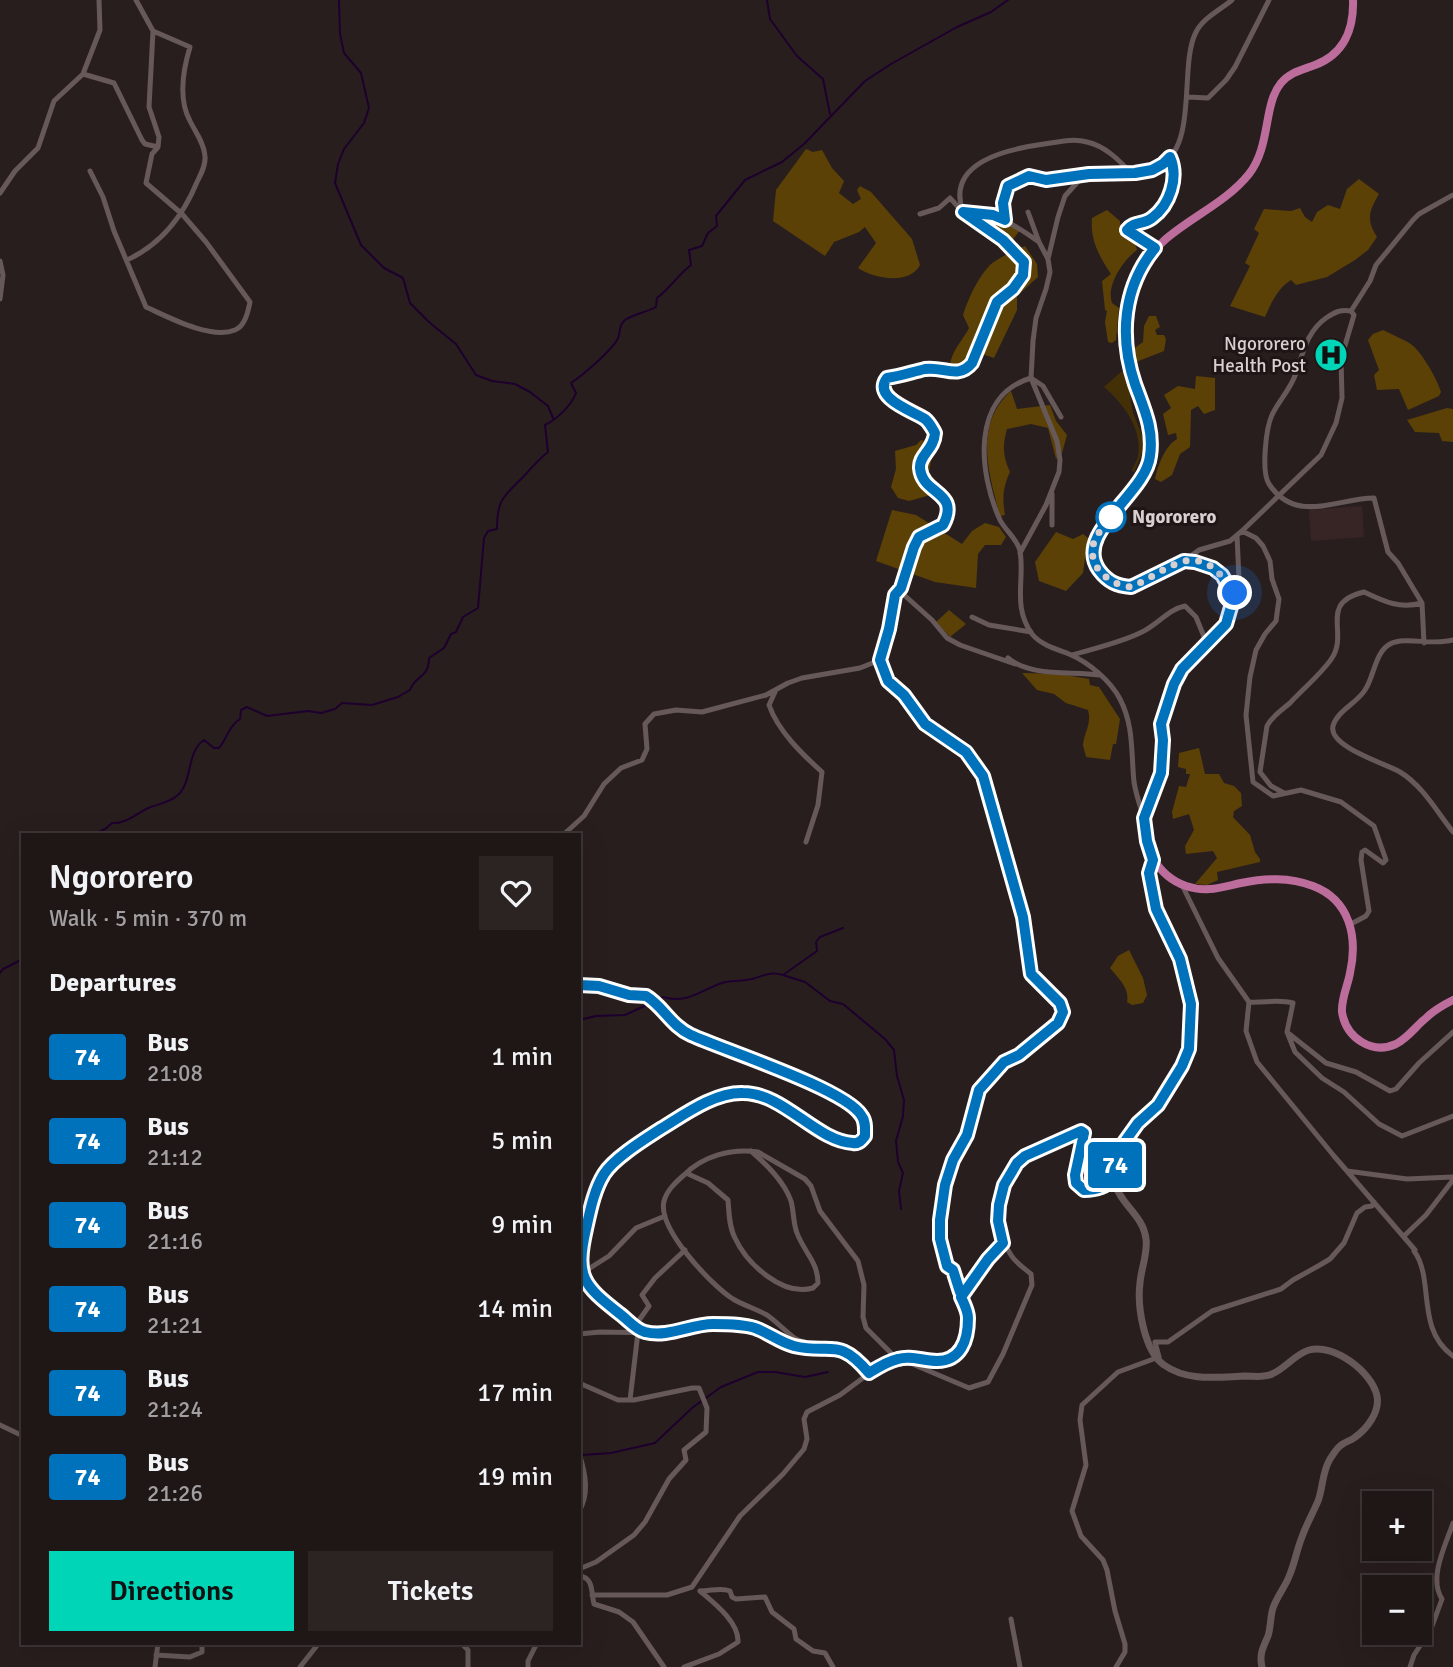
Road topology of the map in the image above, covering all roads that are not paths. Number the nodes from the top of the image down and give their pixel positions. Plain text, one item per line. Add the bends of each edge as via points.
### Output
1 (99, 0) edge
2 (136, 0) edge
3 (1232, 0) edge
4 (1269, 0) edge
5 (1353, 0) edge
6 (153, 31) junction
7 (83, 74) junction
8 (1188, 97) junction
9 (158, 147) junction
10 (1170, 157) junction
11 (90, 172) dead end
12 (1131, 173) junction
13 (1083, 176) junction
14 (0, 192) edge
15 (1453, 195) edge
16 (963, 212) junction
17 (1028, 212) dead end
18 (182, 214) junction
19 (920, 214) dead end
20 (1005, 220) junction
21 (1039, 242) junction
22 (1155, 248) junction
23 (1048, 259) junction
24 (127, 260) junction
25 (0, 261) edge
26 (0, 299) edge
27 (1351, 311) junction
28 (1031, 377) junction
29 (1060, 417) dead end
30 (1052, 491) junction
31 (1280, 496) junction
32 (1052, 525) dead end
33 (1240, 533) junction
34 (1020, 554) junction
35 (1184, 561) junction
36 (901, 588) junction
37 (1233, 600) junction
38 (1422, 603) junction
39 (972, 617) dead end
40 (1031, 632) junction
41 (1453, 640) edge
42 (1424, 643) junction
43 (1207, 644) junction
44 (1072, 655) junction
45 (1008, 657) dead end
46 (880, 660) junction
47 (1015, 664) junction
48 (1101, 675) junction
49 (777, 690) junction
50 (1284, 793) junction
51 (1144, 818) junction
52 (1453, 832) edge
53 (565, 833) edge
54 (806, 842) dead end
55 (1153, 860) junction
56 (1182, 885) junction
57 (1351, 924) junction
58 (581, 985) edge
59 (1453, 1000) edge
60 (1249, 1002) junction
61 (1287, 1032) junction
62 (1453, 1032) edge
63 (1453, 1116) edge
64 (751, 1151) junction
65 (1347, 1171) junction
66 (686, 1173) junction
67 (1113, 1179) junction
68 (1453, 1179) edge
69 (1374, 1202) junction
70 (665, 1216) junction
71 (1404, 1236) junction
72 (1003, 1243) junction
73 (685, 1250) junction
74 (581, 1256) edge
75 (581, 1256) edge
76 (581, 1274) edge
77 (961, 1297) junction
78 (638, 1330) junction
79 (581, 1334) edge
80 (822, 1347) junction
81 (1453, 1356) edge
82 (1156, 1358) junction
83 (897, 1359) junction
84 (884, 1366) junction
85 (869, 1373) junction
86 (581, 1384) edge
87 (630, 1400) junction
88 (0, 1425) edge
89 (21, 1434) edge
90 (581, 1463) edge
91 (581, 1507) edge
92 (1453, 1523) edge
93 (581, 1568) edge
94 (581, 1577) edge
95 (694, 1585) junction
96 (700, 1591) junction
97 (592, 1595) junction
98 (1011, 1619) dead end
99 (158, 1645) edge
100 (202, 1645) edge
101 (317, 1645) edge
102 (463, 1645) edge
103 (536, 1645) edge
104 (156, 1655) junction
105 (155, 1667) edge
106 (300, 1667) edge
107 (468, 1667) edge
108 (528, 1667) edge
109 (664, 1667) edge
110 (684, 1667) edge
111 (833, 1667) edge
112 (1020, 1667) edge
113 (1116, 1667) edge
114 (1262, 1667) edge
115 (1410, 1667) edge

1 - 7 street via 100,30
2 - 6 street
3 - 8 street via 1196,31
4 - 8 street via 1226,80 1208,98
5 - 22 main road via 1349,33 1336,52 1293,72 1275,91 1262,150 1251,172
6 - 9 street via 149,107
6 - 18 street via 190,47 184,66 184,96 205,159
7 - 9 street via 114,83 145,144
7 - 14 street via 54,101 38,148
8 - 10 street
9 - 18 street via 146,183
10 - 12 street via 1152,170
10 - 22 street via 1174,180 1166,201 1150,220 1133,223 1127,230
11 - 24 street
12 - 13 street
12 - 16 street via 1089,142 1070,140 1017,149 985,159 967,174 959,191
13 - 20 street via 1046,180 1029,176 1010,184 1004,198
13 - 23 street via 1065,196
15 - 27 street via 1413,220 1377,265
16 - 19 street via 950,198 934,211
16 - 20 street
16 - 36 street via 1016,252 1024,268 1013,289 997,302 967,368 952,373 926,369 887,378 883,383 890,398 923,418 935,433 920,467 925,483 948,507 943,525 919,537
17 - 21 street
18 - 24 street via 168,232
18 - 24 street via 250,302 239,327 233,331 202,330 146,307
20 - 21 street
21 - 23 street
22 - 35 main road via 1137,275 1125,329 1130,367 1150,424 1150,459 1141,480 1101,530 1093,549 1098,569 1110,582 1131,587
23 - 28 street via 1050,272 1036,318
25 - 26 street
27 - 31 street via 1354,315 1341,359 1342,398 1336,423 1321,454
27 - 31 street via 1334,313 1311,332 1286,394 1270,418 1266,477
28 - 29 street via 1043,386
28 - 30 street via 1057,440 1060,460
28 - 34 street via 998,400 988,420 983,453 991,496
30 - 32 street
30 - 34 street
31 - 33 street
31 - 38 street via 1302,506 1334,506 1374,498 1388,552
33 - 35 street
33 - 37 street via 1239,579
33 - 50 street via 1256,538 1263,546 1279,598 1276,621 1256,650 1250,677 1246,715 1253,782 1273,796
34 - 40 street via 1020,605
35 - 37 main road via 1217,569
36 - 46 street via 895,595
36 - 47 street via 947,638
37 - 43 main road via 1226,624
38 - 42 street
38 - 50 street via 1396,606 1364,592 1339,607 1338,644 1332,658 1267,726 1260,772 1270,786
39 - 40 street via 989,625
40 - 44 street via 1047,646
41 - 42 street
42 - 52 street via 1394,642 1381,652 1363,694 1338,717 1333,731 1361,757 1401,773 1415,784
43 - 44 street via 1196,617 1185,606 1140,633
43 - 51 main road via 1182,669 1169,698 1161,724 1161,773
44 - 48 street
45 - 47 street
46 - 49 street via 802,678
46 - 77 street via 888,681 925,724 966,752 983,776 1023,917 1031,974 1060,1003 1063,1012 1058,1023 1004,1062 980,1087 967,1135 948,1171 940,1239
47 - 48 street
48 - 51 street via 1113,685 1128,715 1135,789
49 - 53 street via 702,712 654,714 645,724 648,749 642,760 621,768 604,783 584,816
49 - 54 street via 769,701 772,712 803,756 822,772
50 - 57 street via 1301,790 1341,802 1374,826 1386,860 1383,863 1362,852 1369,911
51 - 55 main road
55 - 56 main road
55 - 67 main road via 1149,873 1156,909 1180,959 1191,1004 1191,1042 1158,1105 1123,1144
56 - 57 main road via 1213,890 1267,879 1296,881 1333,896
56 - 60 street via 1218,958
57 - 59 main road via 1353,960 1342,1010 1354,1037 1365,1044 1389,1046
58 - 74 street via 646,996 688,1034 854,1107 862,1116 865,1136 858,1143 845,1142 775,1101 746,1092 702,1105 654,1133 604,1173
60 - 61 street via 1293,1003
60 - 65 street via 1246,1031 1255,1058
61 - 62 street via 1326,1063 1356,1072 1390,1091
61 - 63 street via 1302,1060 1395,1134 1409,1134
64 - 66 street via 706,1158
64 - 66 street via 792,1203 796,1230 817,1269 818,1283 813,1288 792,1289 755,1268 735,1239 728,1200
64 - 83 street via 796,1173 811,1186 820,1211 858,1261 866,1328
65 - 68 street
65 - 69 street
66 - 70 street via 665,1198
67 - 72 street via 1092,1190 1076,1183 1081,1131 1021,1158 1004,1185 999,1205
67 - 82 main road via 1146,1238 1140,1294 1146,1335
68 - 71 street
69 - 71 street
69 - 82 street via 1357,1213 1347,1239 1330,1259 1281,1289 1214,1310 1168,1342 1155,1342
70 - 73 street
70 - 76 street via 636,1228 609,1256
71 - 81 street via 1418,1257 1435,1335
72 - 77 street
72 - 84 street via 1031,1274 1032,1285 988,1382 969,1388 906,1363
73 - 78 street via 642,1295 649,1306
73 - 80 street via 726,1294 798,1339
75 - 76 street
76 - 78 street
77 - 83 street via 968,1321 958,1355 941,1361
78 - 79 street
78 - 80 street via 743,1326 793,1346
78 - 87 street
80 - 85 street via 850,1355
82 - 113 street via 1118,1372 1080,1410 1086,1465 1072,1511 1081,1536 1103,1560 1108,1574 1125,1644
82 - 114 main road via 1170,1369 1193,1376 1264,1376 1304,1352 1325,1350 1352,1362 1376,1392 1377,1406 1368,1424 1340,1446 1326,1465 1318,1502 1273,1608 1260,1653
83 - 84 street
84 - 85 street
85 - 95 street via 807,1412 802,1452 740,1516
86 - 87 street via 618,1400
87 - 93 street via 699,1388 707,1408 706,1432 684,1450 686,1460 634,1535
88 - 89 street
90 - 91 street via 586,1489
92 - 115 street via 1437,1579 1442,1599
94 - 97 street via 589,1580
95 - 96 street
95 - 97 street via 667,1595
96 - 110 street via 727,1617 738,1642
96 - 111 street via 723,1588 736,1599 765,1597 772,1612 793,1629 796,1639 825,1653
97 - 109 street via 594,1604 633,1622
98 - 112 street
99 - 104 street
100 - 104 street via 202,1652 190,1657
101 - 106 street
102 - 107 street via 468,1650
103 - 108 street
104 - 105 street

